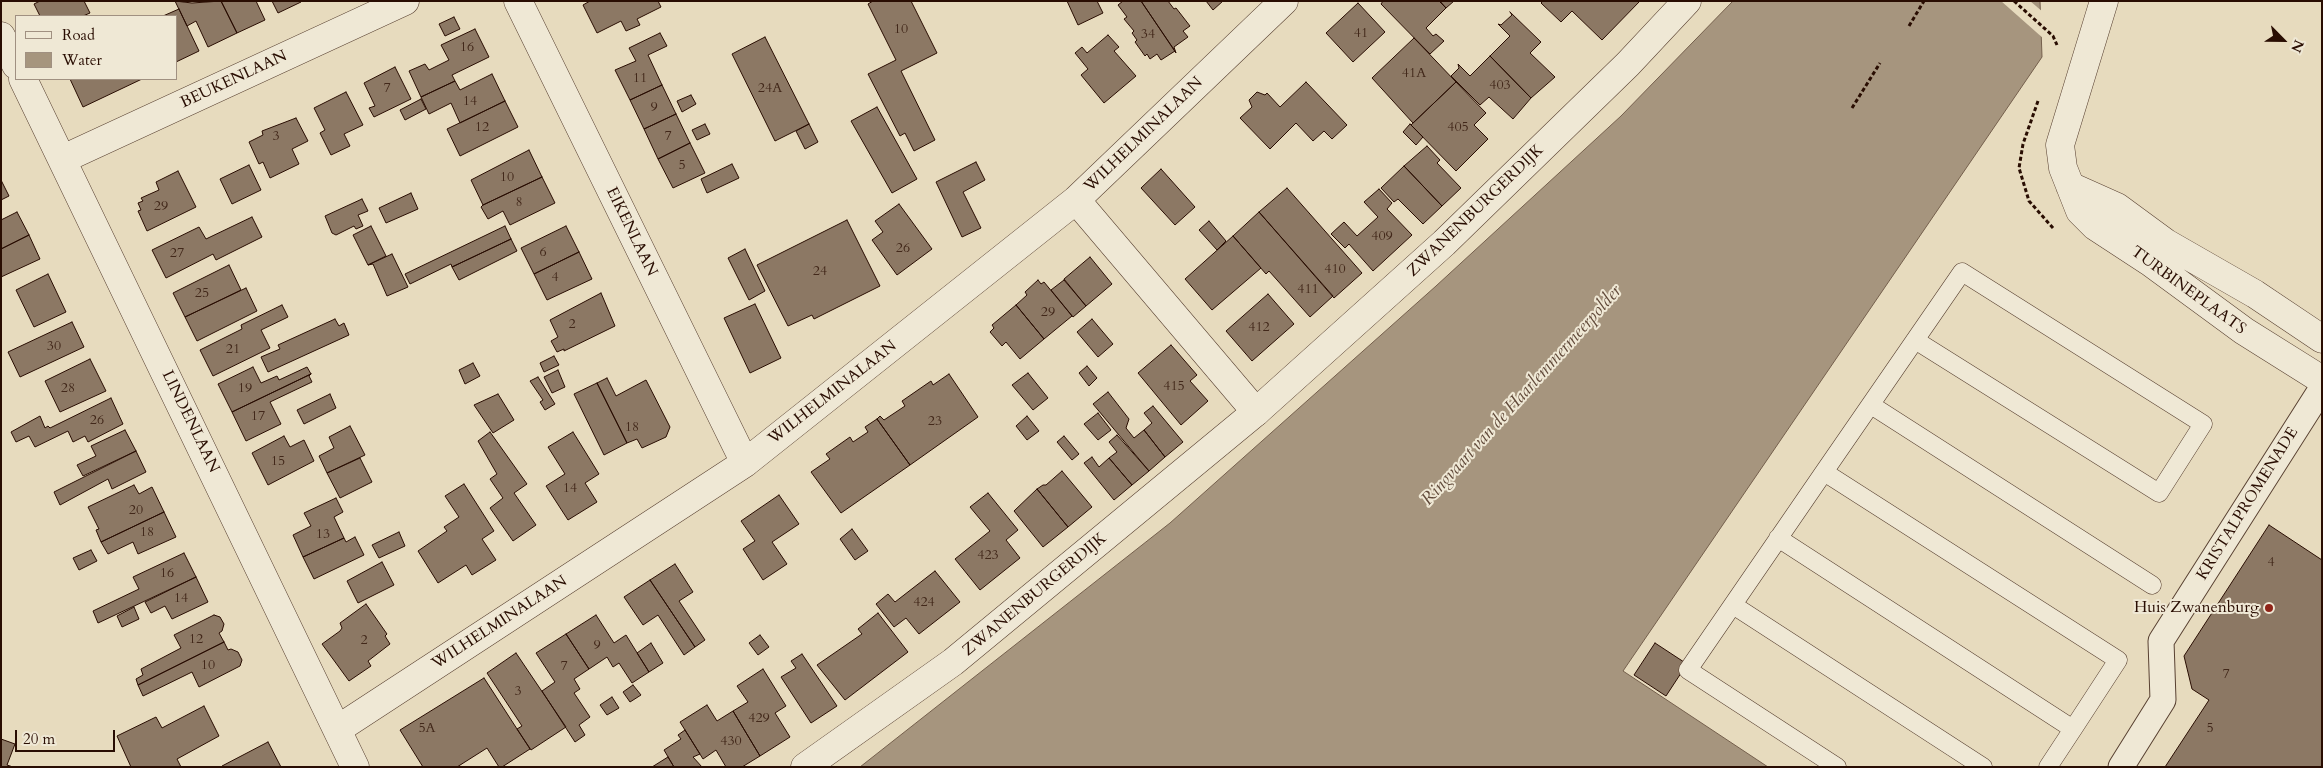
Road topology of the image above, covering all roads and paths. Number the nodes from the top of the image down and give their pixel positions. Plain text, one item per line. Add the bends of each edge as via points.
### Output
1 (405, 1) edge
2 (518, 1) edge
3 (1284, 1) edge
4 (1687, 1) edge
5 (1924, 1) edge
6 (2014, 1) edge
7 (2104, 1) edge
8 (1909, 26) dead end
9 (1, 36) edge
10 (2053, 36) dead end
11 (15, 63) edge
12 (1880, 63) dead end
13 (24, 80) edge
14 (1852, 108) dead end
15 (63, 158) junction
16 (2070, 186) junction
17 (1076, 200) junction
18 (2322, 339) edge
19 (1915, 340) junction
20 (2319, 390) edge
21 (1871, 405) junction
22 (1256, 412) junction
23 (745, 463) junction
24 (1824, 472) junction
25 (1778, 538) junction
26 (2152, 584) dead end
27 (1733, 605) junction
28 (338, 729) junction
29 (2073, 729) junction
30 (355, 767) edge
31 (805, 767) edge
32 (1837, 767) edge
33 (1984, 767) edge
34 (2048, 767) edge
35 (2121, 767) edge

1 - 15 street, BEUKENLAAN
2 - 23 street, EIKENLAAN
3 - 17 street, WILHELMINALAAN
4 - 22 street, ZWANENBURGERDIJK via 1628,64 1444,243
5 - 8 path
6 - 10 path
7 - 16 street, TURBINEPLAATS via 2060,145 2063,168
9 - 11 street
12 - 14 path
13 - 15 street, LINDENLAAN
15 - 28 street, LINDENLAAN
16 - 18 street, TURBINEPLAATS via 2117,206 2166,243 2255,294
16 - 20 street, TURBINEPLAATS via 2080,211 2094,226 2150,262
17 - 22 street
17 - 23 street, WILHELMINALAAN
19 - 19 lane via 1962,272 2203,424 2158,493
19 - 21 lane
20 - 35 street, KRISTALPROMENADE via 2161,641 2163,700
21 - 24 lane
21 - 26 lane
22 - 31 street, ZWANENBURGERDIJK via 952,662
23 - 28 street, WILHELMINALAAN
24 - 25 lane
24 - 29 lane via 2118,660
25 - 27 lane
25 - 29 lane
27 - 32 lane via 1688,670
27 - 33 lane
28 - 30 street, LINDENLAAN
29 - 34 lane

